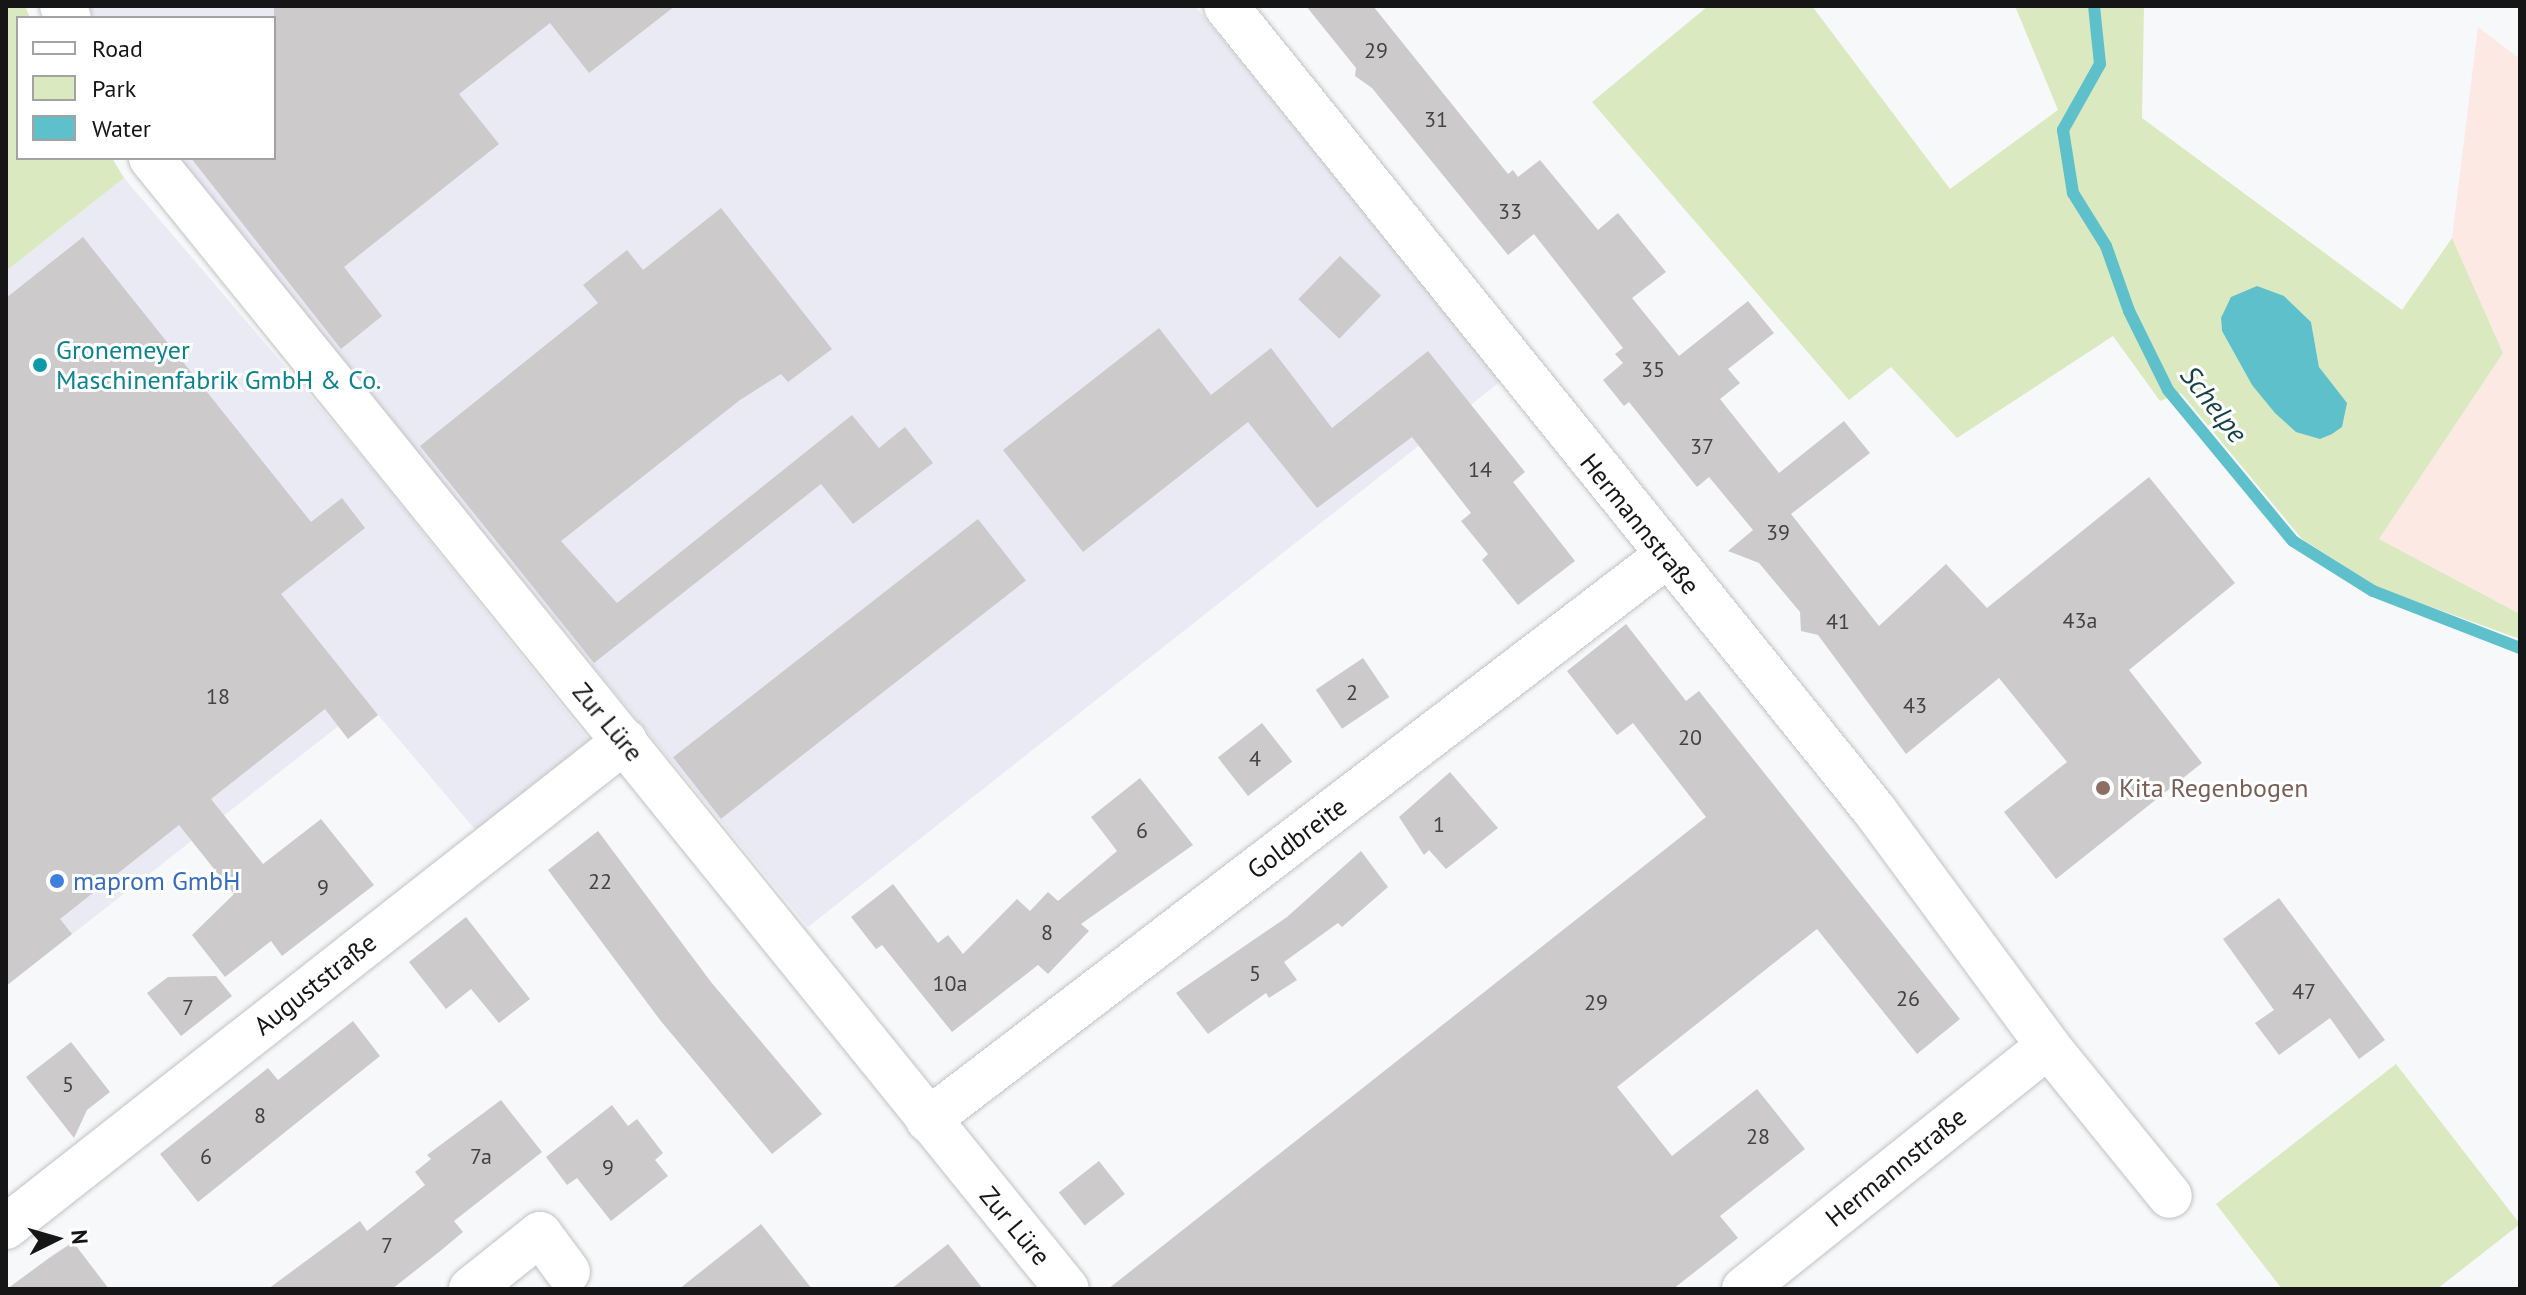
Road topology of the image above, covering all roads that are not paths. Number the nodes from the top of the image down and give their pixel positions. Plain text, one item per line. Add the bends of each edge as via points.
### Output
1 (1226, 6) edge
2 (153, 160) edge
3 (1665, 557) junction
4 (625, 741) junction
5 (2048, 1046) junction
6 (928, 1120) junction
7 (2170, 1196) dead end
8 (6, 1227) edge
9 (568, 1272) dead end
10 (1064, 1288) edge
11 (471, 1289) edge
12 (1744, 1289) edge

1 - 3 street, Hermannstraße
2 - 4 street, Zur Lüre
3 - 5 street, Hermannstraße via 1875,811
3 - 6 street, Goldbreite
4 - 6 street, Zur Lüre via 812,968
4 - 8 street, Auguststraße
5 - 7 street, Hermannstraße
5 - 12 street, Hermannstraße
6 - 10 street, Zur Lüre
9 - 11 street via 540,1234

